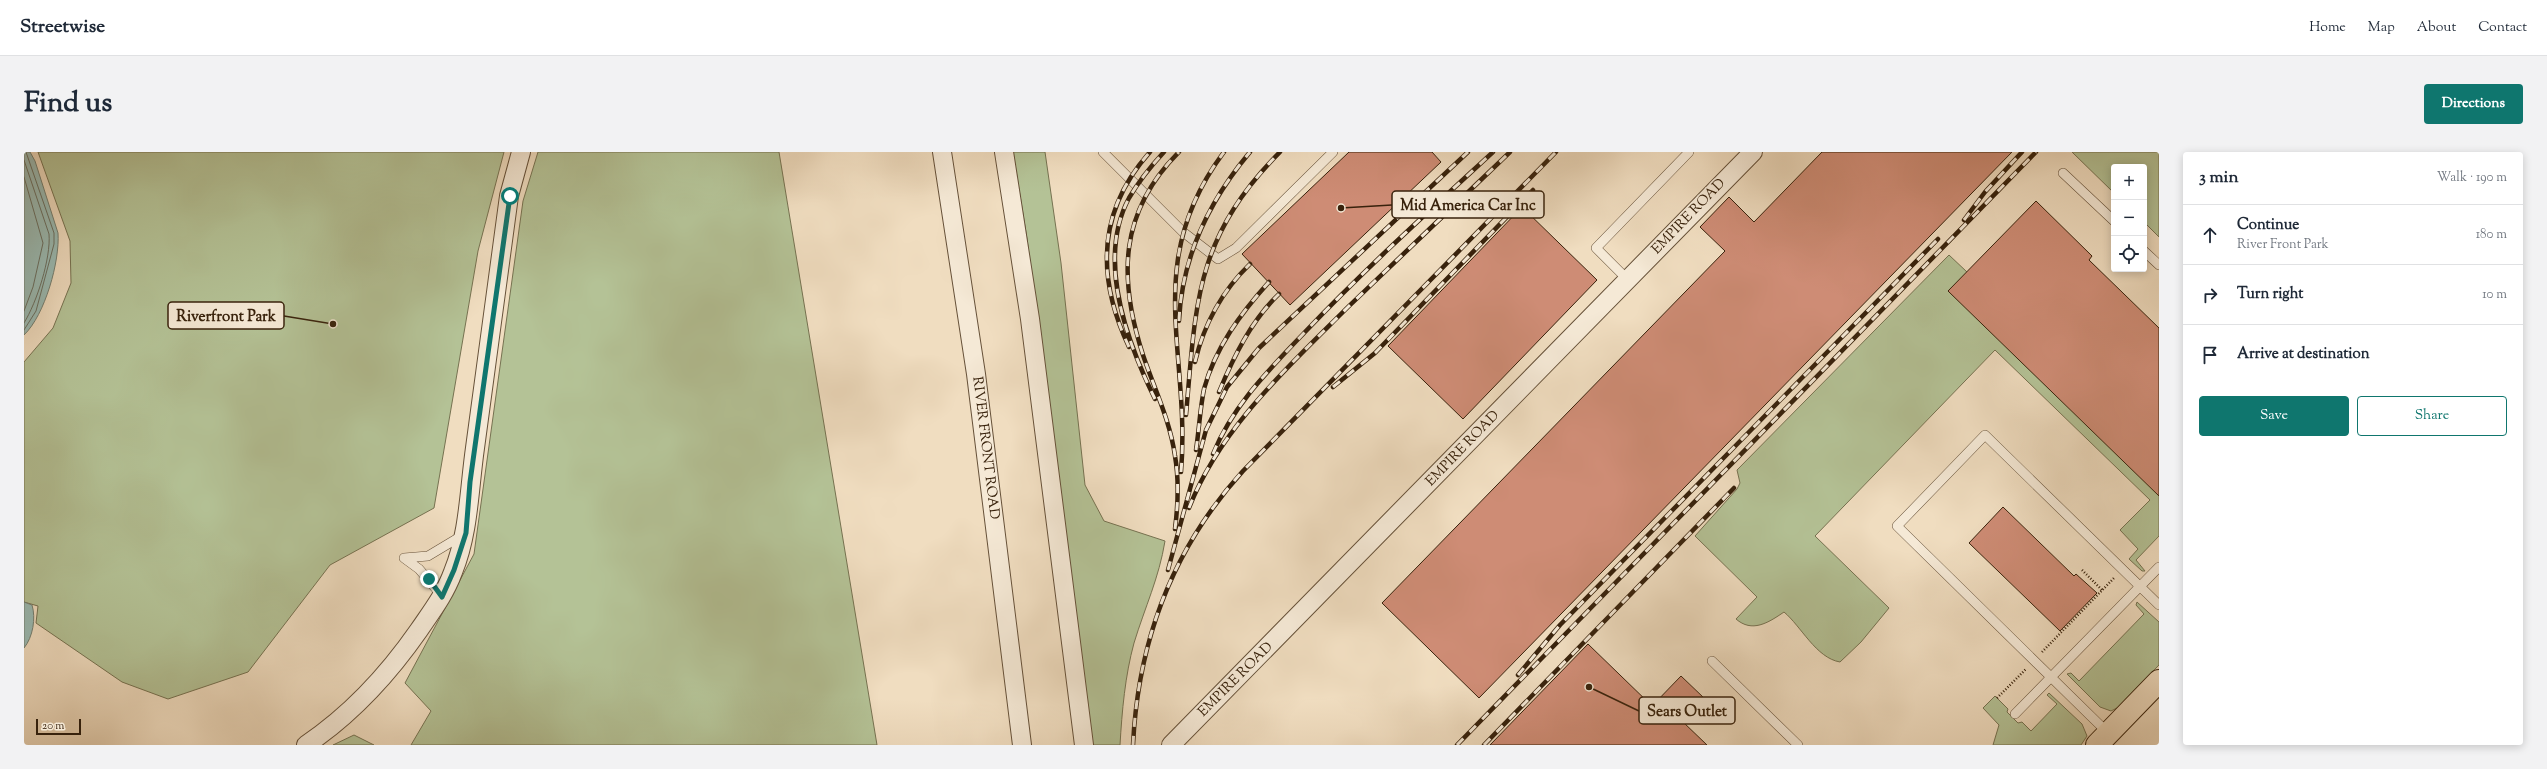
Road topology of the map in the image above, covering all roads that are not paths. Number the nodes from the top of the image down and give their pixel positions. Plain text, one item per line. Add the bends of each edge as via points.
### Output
1 (521, 152) edge
2 (942, 152) edge
3 (1004, 152) edge
4 (1103, 152) edge
5 (1333, 152) edge
6 (1689, 152) edge
7 (1753, 152) edge
8 (2063, 173) dead end
9 (2111, 218) edge
10 (2147, 254) edge
11 (2159, 266) edge
12 (1628, 280) junction
13 (466, 533) junction
14 (2159, 567) edge
15 (2140, 586) junction
16 (442, 597) junction
17 (2159, 605) edge
18 (1712, 661) dead end
19 (2051, 677) junction
20 (2159, 681) edge
21 (2015, 714) dead end
22 (2102, 739) edge
23 (306, 745) edge
24 (1022, 745) edge
25 (1084, 745) edge
26 (1171, 745) edge
27 (1798, 745) edge

1 - 13 street via 510,196 470,482
2 - 24 street, RIVER FRONT ROAD via 976,374
3 - 25 street via 1030,320
4 - 5 lane via 1183,232 1218,259 1236,248
6 - 12 lane via 1596,248
7 - 12 street, EMPIRE ROAD
8 - 9 lane
10 - 11 lane
12 - 26 street, EMPIRE ROAD
13 - 16 street
13 - 16 lane via 432,554 404,558 419,569
14 - 15 lane
15 - 17 lane
15 - 19 lane
15 - 19 lane via 1984,435 1897,526
16 - 23 street via 394,666 329,730
18 - 27 lane
19 - 21 lane
19 - 22 lane
20 - 22 main road

